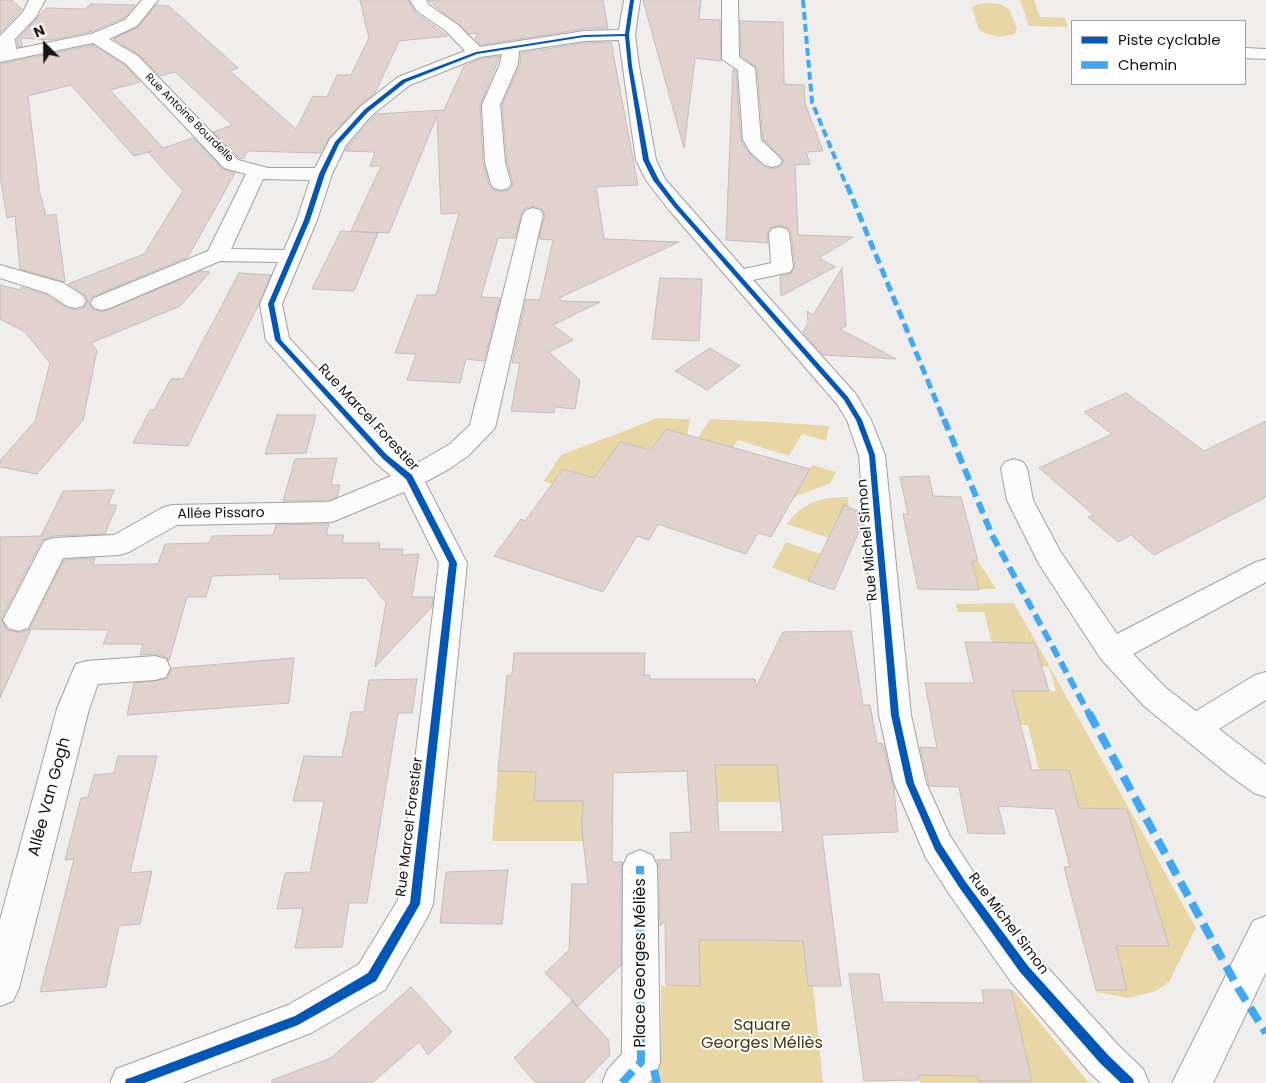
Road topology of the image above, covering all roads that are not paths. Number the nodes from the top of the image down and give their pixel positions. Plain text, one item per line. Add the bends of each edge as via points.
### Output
1 (37, 0) edge
2 (150, 0) edge
3 (418, 0) edge
4 (632, 0) edge
5 (730, 0) edge
6 (627, 35) junction
7 (96, 38) junction
8 (509, 47) junction
9 (476, 53) junction
10 (1246, 53) edge
11 (1266, 54) edge
12 (5, 56) edge
13 (772, 161) dead end
14 (257, 171) junction
15 (322, 174) junction
16 (501, 184) dead end
17 (533, 214) dead end
18 (780, 233) dead end
19 (218, 255) junction
20 (291, 256) junction
21 (0, 272) edge
22 (738, 277) junction
23 (75, 301) dead end
24 (102, 303) dead end
25 (1014, 468) dead end
26 (409, 477) junction
27 (1266, 569) edge
28 (18, 620) dead end
29 (1112, 651) junction
30 (155, 668) dead end
31 (1266, 684) edge
32 (1194, 728) junction
33 (1266, 783) edge
34 (640, 866) dead end
35 (1266, 934) edge
36 (0, 988) edge
37 (130, 1083) edge
38 (622, 1083) edge
39 (1129, 1083) edge
40 (1192, 1083) edge

1 - 12 street via 30,14 7,38
2 - 7 street via 131,23
3 - 9 street via 423,8 452,28
4 - 6 street, Rue Michel Simon
5 - 13 street via 731,59 746,68 752,140
6 - 8 street, Rue Marcel Forestier via 584,36
6 - 22 street, Rue Michel Simon via 646,160 656,180 676,206
7 - 12 street
7 - 14 street, Rue Antoine Bourdelle via 132,60 231,164
8 - 9 street, Rue Marcel Forestier
8 - 16 street via 509,64 491,105 495,162
9 - 15 street, Rue Marcel Forestier via 404,81 366,111 337,144
10 - 11 street
14 - 15 street, Rue Antoine Bourdelle via 267,174
14 - 19 street
15 - 20 street, Rue Marcel Forestier
17 - 26 street, Rue Marcel Forestier via 482,428 459,450
18 - 22 street via 782,267
19 - 20 street
19 - 24 street
20 - 26 street, Rue Marcel Forestier via 272,304 278,340 385,457
21 - 23 street via 55,288
22 - 39 street, Rue Michel Simon via 846,399 859,420 872,455 895,715 910,783 938,847 1024,969
25 - 29 street via 1020,500 1049,557
26 - 28 street, Allée Pissaro via 332,512 172,514 119,545 54,548
26 - 37 street, Rue Marcel Forestier via 453,563 415,904 372,977 298,1020
27 - 29 street
29 - 32 street via 1155,697
30 - 36 street, Allée Van Gogh via 87,673 73,709
31 - 32 street
32 - 33 street
34 - 38 street, Place Georges Méliès via 641,1062
35 - 40 street

